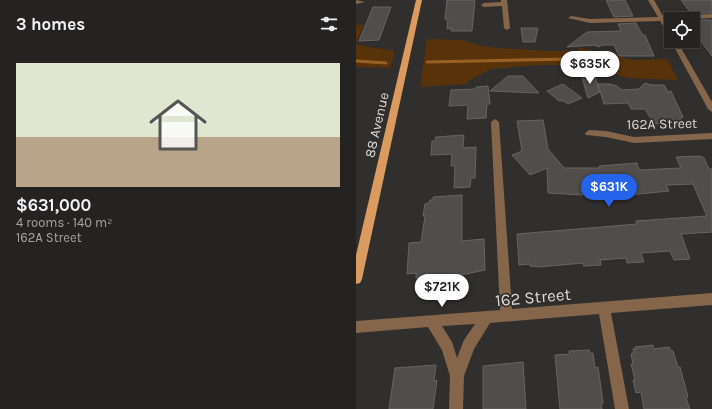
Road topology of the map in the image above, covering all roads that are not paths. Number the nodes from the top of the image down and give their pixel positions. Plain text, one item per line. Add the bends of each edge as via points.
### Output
1 (419, 0) edge
2 (651, 0) edge
3 (504, 2) edge
4 (484, 5) dead end
5 (712, 16) edge
6 (571, 18) dead end
7 (662, 18) junction
8 (664, 22) edge
9 (506, 28) dead end
10 (678, 48) edge
11 (712, 109) edge
12 (495, 122) dead end
13 (588, 133) dead end
14 (712, 136) edge
15 (356, 279) edge
16 (712, 299) edge
17 (604, 308) junction
18 (506, 316) junction
19 (486, 317) junction
20 (431, 321) junction
21 (356, 327) edge
22 (457, 376) junction
23 (456, 409) edge
24 (622, 409) edge

1 - 15 main road, 88 Avenue
2 - 7 street
3 - 4 street
3 - 9 street
5 - 7 street
6 - 7 street via 590,21
7 - 8 street
10 - 11 street
12 - 18 street
13 - 14 street, 162A Street via 634,140
16 - 17 street, 162 Street
17 - 18 street, 162 Street
17 - 24 street
18 - 19 street, 162 Street
19 - 20 street, 162 Street
19 - 22 street via 469,345
20 - 21 street, 162 Street
20 - 22 street via 447,347
22 - 23 street

